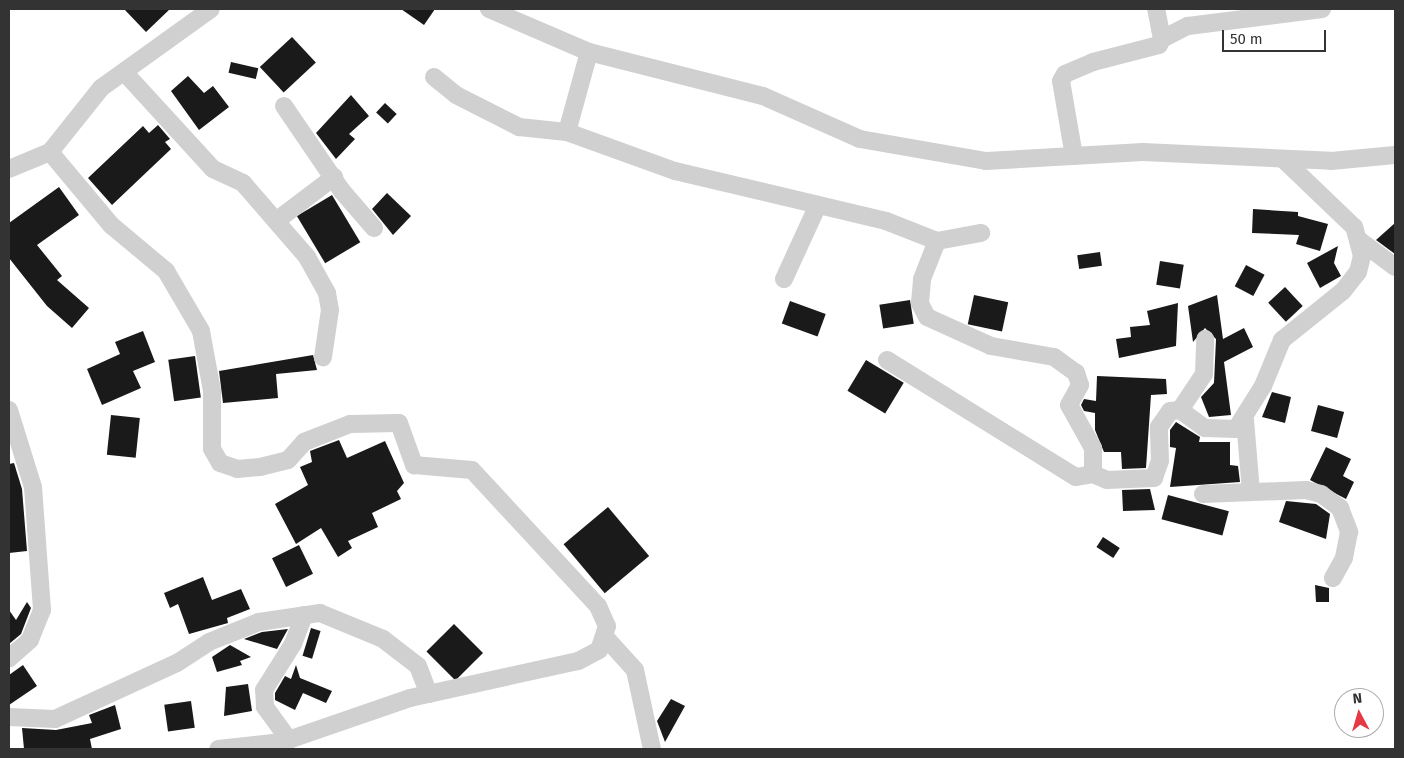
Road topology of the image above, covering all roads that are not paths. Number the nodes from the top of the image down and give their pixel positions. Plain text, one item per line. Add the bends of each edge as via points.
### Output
1 (211, 9) edge
2 (489, 9) edge
3 (1156, 9) edge
4 (1322, 9) edge
5 (1162, 39) junction
6 (590, 52) junction
7 (125, 73) junction
8 (434, 77) dead end
9 (284, 106) dead end
10 (567, 132) junction
11 (50, 152) junction
12 (1395, 155) edge
13 (1074, 156) junction
14 (1283, 159) junction
15 (9, 169) edge
16 (334, 177) junction
17 (817, 207) junction
18 (276, 221) junction
19 (374, 228) dead end
20 (980, 233) dead end
21 (1360, 240) junction
22 (937, 241) junction
23 (1395, 267) edge
24 (784, 279) dead end
25 (1205, 339) dead end
26 (323, 357) dead end
27 (886, 360) dead end
28 (9, 410) edge
29 (1180, 410) junction
30 (1245, 420) junction
31 (1093, 474) junction
32 (1251, 492) junction
33 (1203, 494) dead end
34 (1333, 578) dead end
35 (304, 614) junction
36 (606, 638) junction
37 (9, 658) edge
38 (429, 694) junction
39 (9, 717) edge
40 (289, 740) junction
41 (268, 747) edge
42 (218, 749) edge
43 (652, 749) edge

1 - 7 street
2 - 6 street
3 - 5 street
4 - 5 street via 1188,26
5 - 13 street via 1148,50 1092,62 1065,74 1062,97
6 - 10 street
6 - 13 street via 763,96 860,139 986,160
7 - 11 street via 101,88
7 - 18 street via 213,169 243,183
8 - 10 street via 456,95 519,127
9 - 16 street
10 - 17 street via 675,171
11 - 15 street
11 - 36 street via 111,225 166,271 201,331 212,392 212,449 220,463 237,469 260,467 288,460 304,442 350,424 399,423 414,465 472,470 493,490 598,606 607,626
12 - 14 street via 1331,161
13 - 14 street via 1143,152
14 - 21 street via 1354,227
16 - 18 street
16 - 19 street
17 - 22 street via 886,221
17 - 24 street
18 - 26 street via 307,258 327,293 330,310
20 - 22 street
21 - 23 street
21 - 30 street via 1358,272 1343,291 1282,340
22 - 31 street via 922,279 920,303 927,317 991,346 1054,357 1076,373 1080,385 1069,405 1093,448
25 - 29 street via 1204,374
27 - 31 street via 1076,477
28 - 37 street via 33,487 42,610 30,640
29 - 30 street via 1205,428 1223,432 1236,428
29 - 31 street via 1162,418 1158,474 1154,478 1107,480
30 - 32 street
32 - 33 street
32 - 34 street via 1306,490 1340,508 1348,532 1344,558
35 - 38 street via 320,613 347,621 383,639 418,666
35 - 39 street via 259,622 209,642 81,710 56,719
35 - 40 street via 293,644 264,690 265,707
36 - 38 street via 599,650 578,661
36 - 43 street via 635,670
38 - 40 street
40 - 41 street
41 - 42 street

